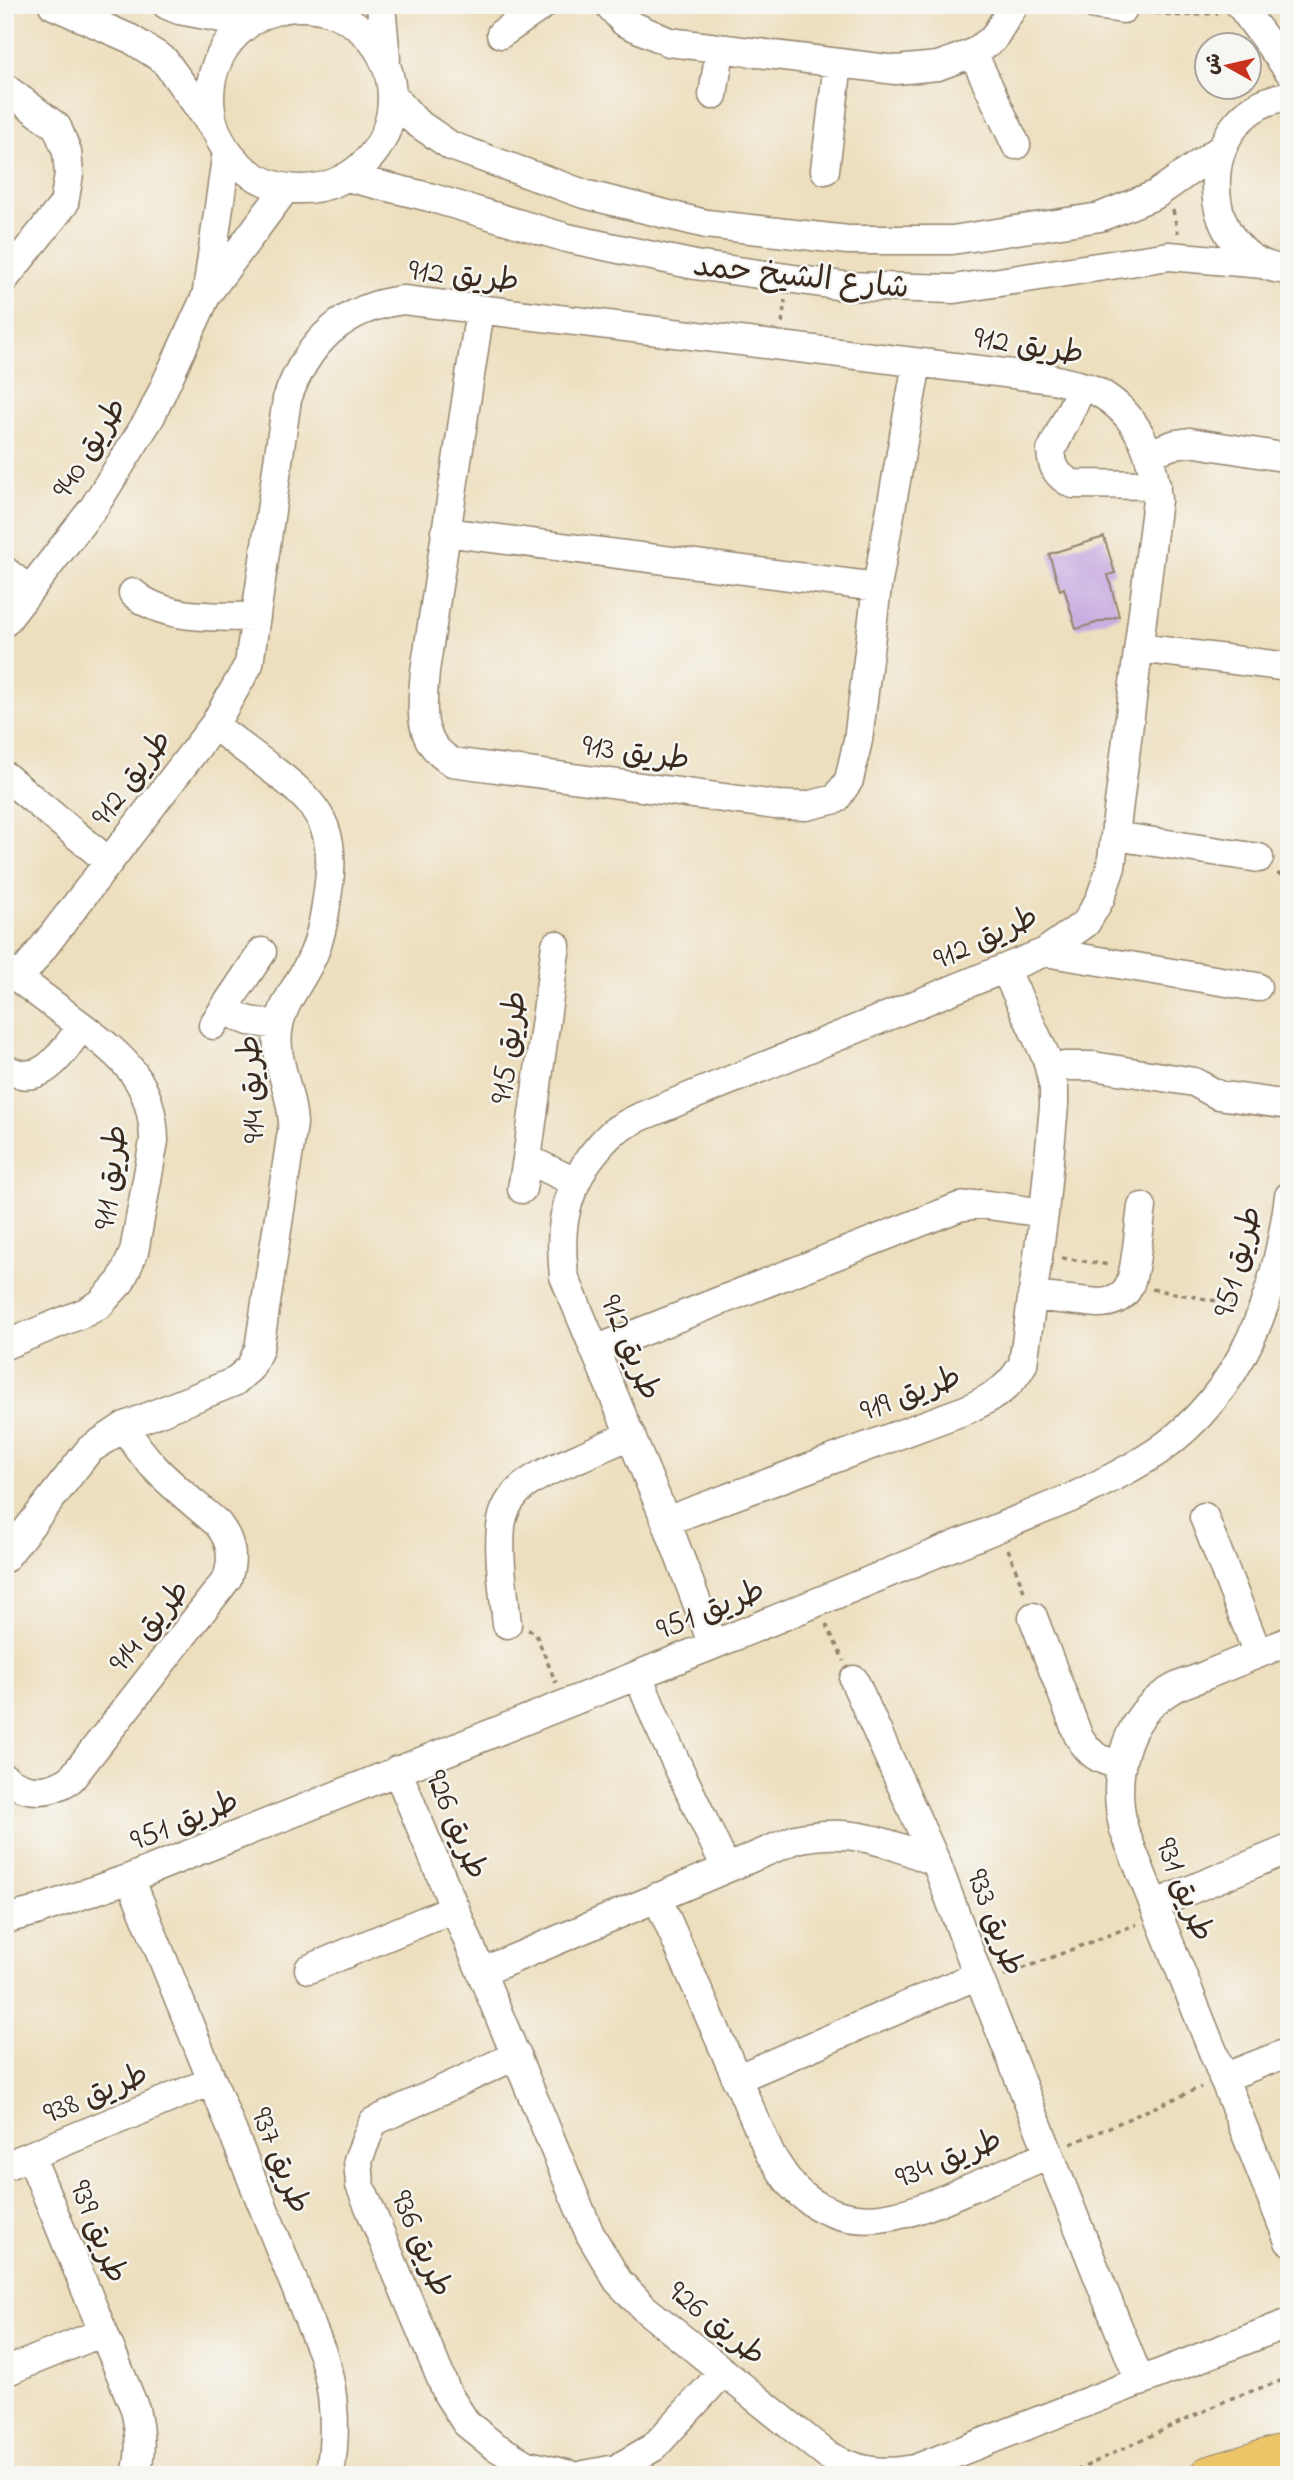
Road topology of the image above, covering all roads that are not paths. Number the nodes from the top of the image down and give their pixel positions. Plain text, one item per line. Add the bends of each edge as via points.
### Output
1 (53, 5) edge
2 (167, 5) edge
3 (381, 5) edge
4 (543, 5) edge
5 (609, 5) edge
6 (1014, 5) edge
7 (1095, 5) edge
8 (292, 6) edge
9 (1241, 8) edge
10 (1123, 9) road end
11 (248, 23) junction
12 (1242, 32) edge
13 (501, 34) dead end
14 (720, 50) junction
15 (973, 53) junction
16 (838, 63) junction
17 (387, 65) junction
18 (1289, 71) edge
19 (5, 88) edge
20 (713, 95) dead end
21 (393, 96) junction
22 (1289, 96) edge
23 (1241, 102) edge
24 (1239, 122) junction
25 (222, 141) junction
26 (1016, 145) dead end
27 (1222, 148) junction
28 (825, 170) dead end
29 (346, 177) junction
30 (286, 188) junction
31 (1279, 270) edge
32 (5, 278) edge
33 (207, 294) junction
34 (480, 310) junction
35 (917, 363) junction
36 (1082, 387) junction
37 (1150, 453) junction
38 (1289, 458) edge
39 (1156, 485) junction
40 (445, 532) junction
41 (5, 571) edge
42 (877, 587) junction
43 (29, 590) junction
44 (133, 593) dead end
45 (256, 617) junction
46 (5, 622) edge
47 (1139, 648) junction
48 (1289, 667) edge
49 (214, 725) junction
50 (5, 776) edge
51 (1115, 836) junction
52 (1259, 858) dead end
53 (109, 862) junction
54 (556, 945) dead end
55 (262, 952) dead end
56 (1045, 952) junction
57 (1005, 968) junction
58 (12, 974) edge
59 (1257, 987) dead end
60 (82, 1026) junction
61 (279, 1026) junction
62 (5, 1069) edge
63 (1050, 1069) junction
64 (1289, 1105) edge
65 (527, 1159) junction
66 (575, 1182) junction
67 (522, 1189) dead end
68 (1289, 1196) edge
69 (1142, 1207) dead end
70 (1044, 1213) junction
71 (1032, 1296) junction
72 (5, 1345) edge
73 (595, 1350) junction
74 (125, 1426) junction
75 (631, 1435) junction
76 (1204, 1517) dead end
77 (666, 1521) junction
78 (7, 1554) edge
79 (1033, 1617) road end
80 (507, 1624) road end
81 (1289, 1641) edge
82 (713, 1645) junction
83 (1258, 1654) junction
84 (638, 1675) junction
85 (853, 1680) road end
86 (1120, 1765) junction
87 (397, 1770) junction
88 (5, 1778) edge
89 (1289, 1849) edge
90 (936, 1863) junction
91 (726, 1868) junction
92 (130, 1878) junction
93 (657, 1897) junction
94 (455, 1908) junction
95 (1156, 1911) junction
96 (5, 1919) edge
97 (309, 1969) dead end
98 (482, 1972) junction
99 (980, 1979) junction
100 (1289, 2052) edge
101 (517, 2055) junction
102 (1223, 2078) junction
103 (736, 2079) junction
104 (212, 2081) junction
105 (1049, 2154) junction
106 (18, 2161) edge
107 (1289, 2241) edge
108 (1289, 2323) edge
109 (103, 2332) junction
110 (5, 2372) edge
111 (723, 2372) junction
112 (1140, 2382) junction
113 (1289, 2451) edge
114 (136, 2475) edge
115 (330, 2475) edge
116 (571, 2475) edge
117 (584, 2475) edge
118 (1208, 2475) edge

1 - 25 street via 131,39 163,60
2 - 11 street
3 - 17 street
4 - 13 street
5 - 14 street via 624,22 669,42
6 - 15 street via 993,39
7 - 10 street
8 - 11 street
8 - 17 street via 320,8 348,19 372,39
9 - 12 street
9 - 18 street
11 - 25 street via 227,45 214,71 210,101
14 - 16 street
14 - 20 street
15 - 16 street via 938,66 896,70
15 - 26 street
16 - 28 street
17 - 21 street
19 - 32 street via 57,127 67,152 69,174 64,204
21 - 27 street, شارع الشيخ حمد via 415,122 451,146 584,194 706,224 848,240 952,240 1100,217 1155,195
21 - 29 street via 390,121 380,143 366,163
22 - 24 street via 1258,107
23 - 24 street
24 - 27 street
25 - 30 street via 244,169
25 - 33 street, طريق 940
27 - 31 street via 1215,174 1216,201 1225,227 1241,248
29 - 30 street via 317,188
29 - 31 street, شارع الشيخ حمد via 567,238 695,265 843,286 954,289 1169,256
30 - 33 street, طريق 940
33 - 43 street, طريق 940 via 151,416 94,507
34 - 35 street, طريق 912
34 - 40 street, طريق 913
34 - 45 street, طريق 912 via 403,300 384,302 351,314 321,339 287,399
35 - 36 street, طريق 912 via 1053,379
35 - 42 street, طريق 913
36 - 37 street, طريق 912 via 1124,411
36 - 39 street via 1051,451 1056,472 1073,484
37 - 38 street via 1190,442
37 - 39 street, طريق 912
39 - 47 street, طريق 912 via 1155,531
40 - 42 street
40 - 42 street, طريق 913 via 422,705 430,743 439,755 452,762 776,805 806,806 836,799 849,780
41 - 43 street
43 - 46 street, طريق 940
44 - 45 street via 171,612
45 - 49 street, طريق 912 via 249,664
47 - 48 street
47 - 51 street, طريق 912
49 - 53 street, طريق 912
49 - 61 street, طريق 914 via 301,792 318,814 329,840 332,869 324,924
50 - 53 street
51 - 52 street
51 - 56 street, طريق 912 via 1111,867 1086,923
53 - 58 street, طريق 912
54 - 65 street, طريق 915
55 - 61 street via 218,1017
56 - 57 street, طريق 912
56 - 59 street
57 - 63 street, طريق 919
57 - 66 street, طريق 912 via 640,1117 614,1131
58 - 60 street, طريق 911
60 - 62 street via 42,1071 20,1075
60 - 72 street, طريق 911 via 124,1059 150,1106 154,1141 134,1252 121,1281 100,1304
61 - 74 street, طريق 914 via 278,1054 293,1124 259,1349 250,1368 234,1382
63 - 64 street via 1107,1068 1194,1082 1218,1095
63 - 70 street, طريق 919 via 1054,1106
65 - 66 street
65 - 67 street, طريق 915
66 - 73 street, طريق 912 via 563,1224 564,1276
68 - 82 street, طريق 951 via 1283,1246 1252,1337 1223,1385 1194,1420 1160,1449 1122,1474
69 - 71 street via 1131,1277 1120,1297 1106,1303
70 - 71 street, طريق 919
70 - 73 street via 981,1204 959,1207
71 - 77 street, طريق 919 via 1023,1364 999,1394
73 - 75 street, طريق 912
74 - 78 street, طريق 914 via 89,1450
74 - 88 street, طريق 914 via 149,1463 225,1534 232,1556 227,1580 71,1779 41,1791
75 - 77 street, طريق 912
75 - 80 street, طريق 912 via 540,1475 514,1495 501,1525
76 - 83 street
77 - 82 street, طريق 912
79 - 86 street via 1078,1735 1102,1761
81 - 83 street, طريق 931
82 - 84 street, طريق 951
83 - 86 street, طريق 931 via 1169,1691 1138,1723
84 - 87 street, طريق 951
84 - 91 street
85 - 90 street
86 - 95 street, طريق 931 via 1121,1819
87 - 92 street, طريق 951
87 - 94 street, طريق 926
89 - 95 street
90 - 91 street, طريق 933 via 878,1839 833,1833 796,1839
90 - 99 street, طريق 933
91 - 93 street, طريق 933
92 - 96 street, طريق 951
92 - 104 street, طريق 937
93 - 98 street, طريق 933
93 - 103 street, طريق 934
94 - 97 street
94 - 98 street, طريق 926
95 - 102 street, طريق 931
98 - 101 street, طريق 926
99 - 103 street
99 - 105 street, طريق 933
100 - 102 street
101 - 111 street, طريق 926 via 607,2266 644,2308
101 - 116 street, طريق 936 via 373,2122 358,2160 360,2185 449,2395 466,2423 525,2464
102 - 107 street, طريق 931
103 - 105 street, طريق 934 via 770,2154 786,2177 803,2196 828,2211 859,2219 914,2212
104 - 106 street, طريق 938
104 - 115 street, طريق 937 via 330,2377 336,2423
105 - 112 street, طريق 933
106 - 109 street, طريق 939
108 - 112 street, طريق 926
109 - 110 street, طريق 939
109 - 114 street, طريق 939 via 135,2409 140,2433
111 - 112 street, طريق 926 via 827,2455 870,2472 893,2473 915,2469
111 - 117 street via 654,2447 616,2469
113 - 118 main road

